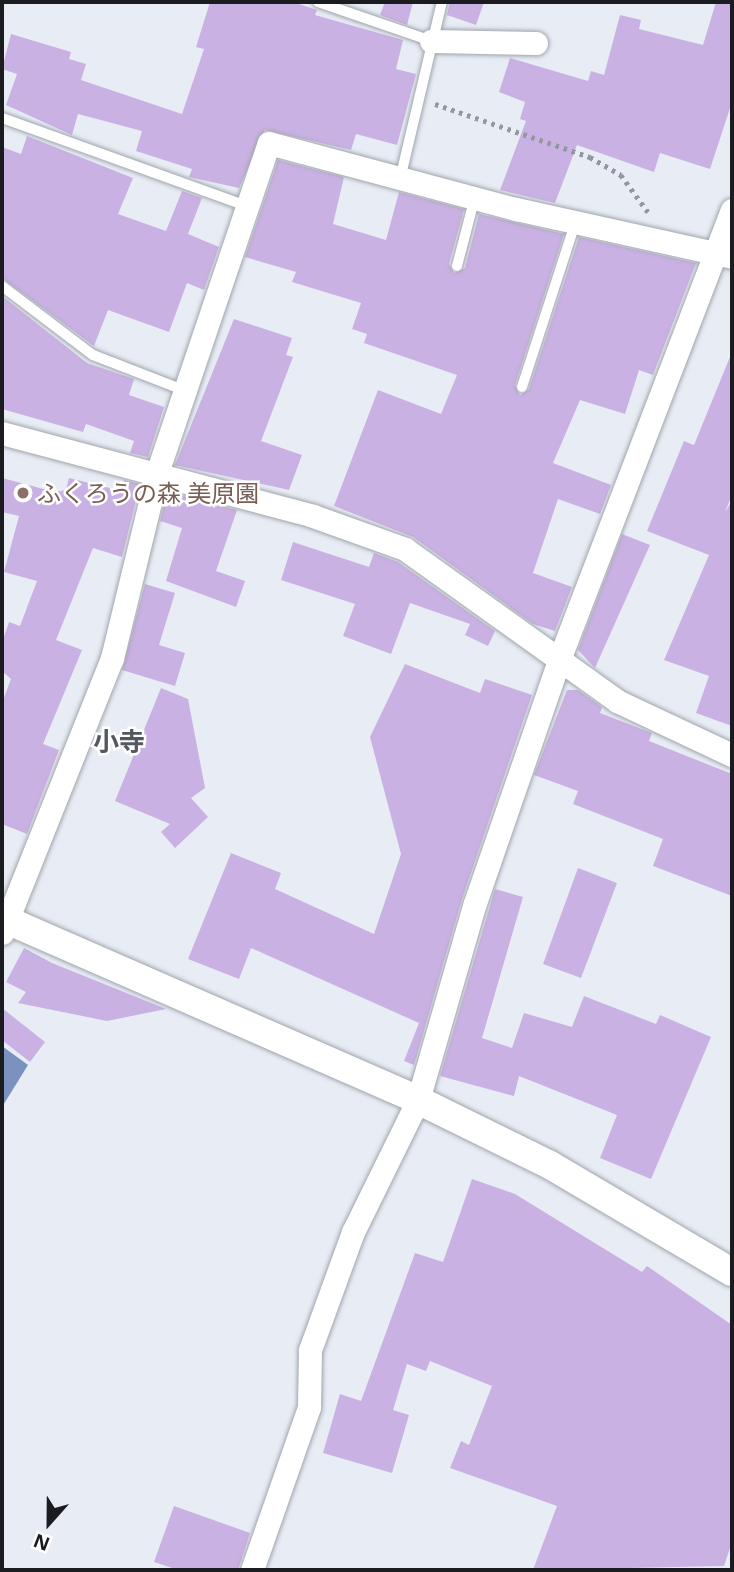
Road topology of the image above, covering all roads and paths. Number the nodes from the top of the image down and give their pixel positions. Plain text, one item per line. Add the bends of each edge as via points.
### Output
1 (318, 2) edge
2 (442, 2) edge
3 (430, 41) junction
4 (536, 43) dead end
5 (418, 98) junction
6 (2, 118) edge
7 (401, 175) junction
8 (475, 197) junction
9 (251, 208) junction
10 (732, 210) edge
11 (576, 221) junction
12 (659, 239) junction
13 (725, 254) edge
14 (457, 266) dead end
15 (2, 286) edge
16 (522, 387) dead end
17 (186, 391) junction
18 (2, 433) edge
19 (157, 473) junction
20 (559, 660) junction
21 (732, 755) edge
22 (4, 924) edge
23 (418, 1100) junction
24 (732, 1272) edge
25 (252, 1570) edge

1 - 3 lane
2 - 3 lane
3 - 4 street
3 - 5 lane
5 - 7 lane
5 - 12 path via 590,156 621,175 645,205
6 - 9 lane
7 - 8 street
7 - 9 street via 269,143
8 - 11 street
8 - 14 lane
9 - 17 street
10 - 13 street
11 - 12 street
11 - 16 lane
12 - 13 street
13 - 20 street
15 - 17 lane via 93,355
17 - 19 street
18 - 19 street
19 - 20 street via 313,516 405,549
19 - 22 street via 112,658
20 - 21 street via 617,701
20 - 23 street via 475,903
22 - 23 street
23 - 24 street via 550,1165
23 - 25 street via 353,1233 310,1350 309,1407

